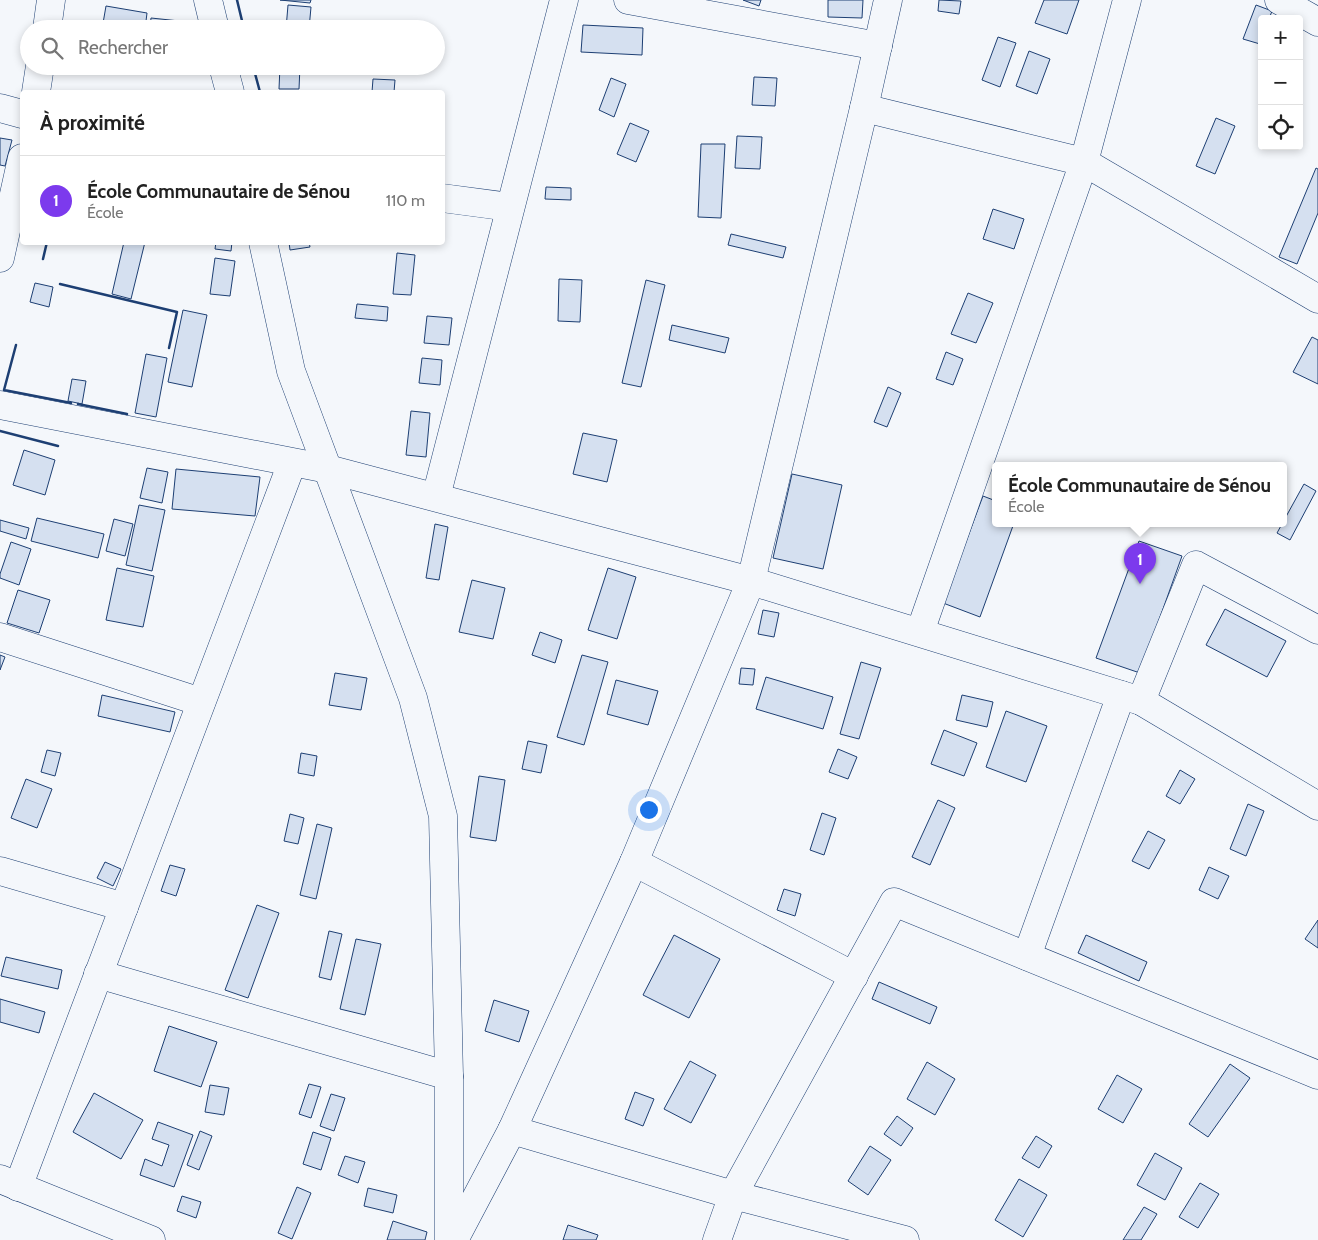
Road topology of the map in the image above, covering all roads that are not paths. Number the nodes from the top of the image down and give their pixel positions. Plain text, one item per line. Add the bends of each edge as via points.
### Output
1 (51, 0) edge
2 (208, 0) edge
3 (564, 0) edge
4 (628, 0) edge
5 (888, 0) edge
6 (1127, 0) edge
7 (1279, 0) edge
8 (48, 20) edge
9 (212, 20) edge
10 (1318, 22) edge
11 (878, 46) junction
12 (39, 75) edge
13 (225, 75) edge
14 (36, 90) edge
15 (229, 90) edge
16 (0, 108) edge
17 (864, 108) junction
18 (20, 113) edge
19 (1084, 162) junction
20 (20, 167) edge
21 (445, 198) edge
22 (510, 207) junction
23 (265, 245) edge
24 (0, 258) edge
25 (1318, 298) edge
26 (0, 405) edge
27 (292, 463) junction
28 (328, 469) junction
29 (436, 497) junction
30 (751, 580) junction
31 (1318, 630) edge
32 (920, 632) junction
33 (0, 637) edge
34 (1131, 698) junction
35 (202, 702) junction
36 (1318, 806) edge
37 (634, 862) junction
38 (0, 871) edge
39 (124, 907) junction
40 (1027, 956) junction
41 (98, 974) junction
42 (854, 976) junction
43 (1318, 1075) edge
44 (450, 1076) junction
45 (512, 1130) junction
46 (9, 1183) edge
47 (733, 1196) junction
48 (151, 1240) edge
49 (449, 1240) edge
50 (454, 1240) edge
51 (717, 1240) edge
52 (905, 1240) edge

1 - 8 street
2 - 9 street
3 - 22 street
4 - 11 street
5 - 11 street
6 - 19 street
7 - 10 street
11 - 17 street
12 - 14 street
13 - 15 street
16 - 18 street
17 - 19 street
17 - 30 street
19 - 25 street
19 - 32 street
20 - 24 street
21 - 22 street
22 - 29 street
23 - 28 street via 291,372
26 - 27 street
27 - 28 street
27 - 35 street
28 - 29 street
28 - 44 street via 413,698 443,816
29 - 30 street
30 - 32 street
30 - 37 street
31 - 34 street via 1196,565
32 - 34 street
33 - 35 street
34 - 36 street
34 - 40 street
35 - 39 street
37 - 42 street
37 - 45 street
38 - 39 street
39 - 41 street
40 - 42 street via 894,902
40 - 43 street
41 - 44 street
41 - 46 street
42 - 47 street
44 - 49 street
45 - 47 street
45 - 50 street
46 - 48 street
47 - 51 street
47 - 52 street

